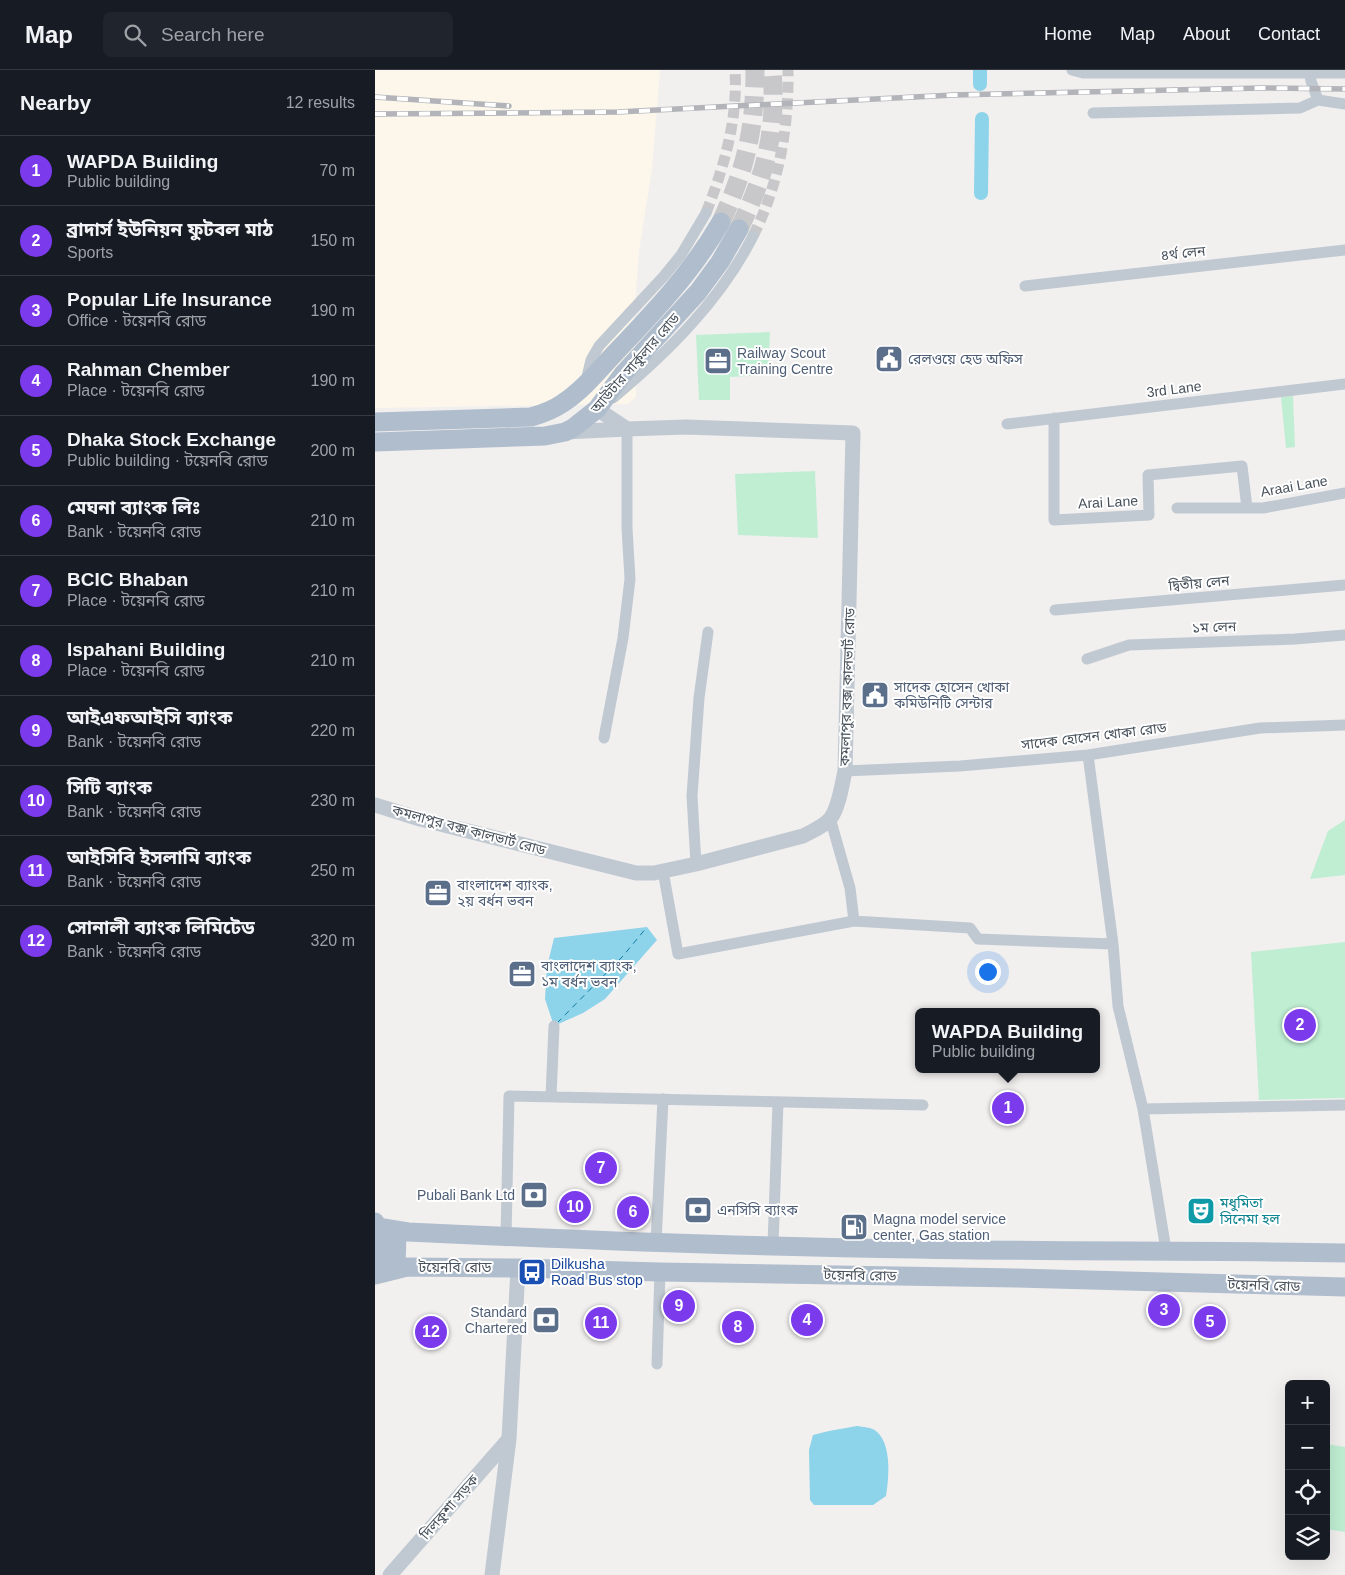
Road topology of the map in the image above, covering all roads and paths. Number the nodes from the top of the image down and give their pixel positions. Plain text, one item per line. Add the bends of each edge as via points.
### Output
1 (1072, 70) edge
2 (1191, 72) edge
3 (1309, 72) edge
4 (1345, 73) edge
5 (1319, 100) junction
6 (1345, 104) edge
7 (1093, 112) dead end
8 (714, 217) tunnel mouth
9 (746, 233) tunnel mouth
10 (1345, 250) edge
11 (1025, 286) dead end
12 (1345, 384) edge
13 (585, 385) junction
14 (597, 409) junction
15 (1054, 418) junction
16 (375, 422) edge
17 (1007, 424) dead end
18 (627, 429) junction
19 (565, 432) junction
20 (375, 442) edge
21 (1345, 493) edge
22 (1177, 508) dead end
23 (1247, 508) junction
24 (1345, 585) edge
25 (1055, 610) dead end
26 (708, 632) dead end
27 (1345, 635) edge
28 (1087, 659) dead end
29 (1345, 725) edge
30 (604, 738) dead end
31 (1088, 755) junction
32 (845, 770) junction
33 (375, 805) edge
34 (830, 818) junction
35 (696, 864) junction
36 (663, 871) junction
37 (854, 921) junction
38 (1113, 944) junction
39 (554, 1026) dead end
40 (551, 1097) junction
41 (663, 1099) junction
42 (778, 1102) junction
43 (923, 1105) dead end
44 (1345, 1105) edge
45 (1143, 1109) junction
46 (376, 1225) edge
47 (397, 1230) junction
48 (506, 1237) junction
49 (656, 1243) junction
50 (773, 1245) junction
51 (1165, 1250) junction
52 (1345, 1253) edge
53 (519, 1268) junction
54 (396, 1270) junction
55 (660, 1272) junction
56 (375, 1274) edge
57 (1345, 1287) edge
58 (657, 1364) dead end
59 (509, 1439) junction
60 (390, 1575) edge
61 (492, 1575) edge

1 - 2 street via 1083,74
2 - 3 street
3 - 4 street
3 - 5 street
5 - 6 street
5 - 7 street via 1300,108
8 - 13 main road, আউটার সার্কুলার রোড via 692,268
9 - 14 main road, আউটার সার্কুলার রোড via 719,262 698,292 623,374
10 - 11 street, ৪র্থ লেন
12 - 15 street, 3rd Lane
13 - 14 main road via 588,397
13 - 16 main road, আউটার সার্কুলার রোড via 552,410 531,417
14 - 18 street
14 - 19 main road, আউটার সার্কুলার রোড
15 - 17 street, 3rd Lane
15 - 23 street, Arai Lane via 1054,520 1149,515 1148,475 1242,466
18 - 19 street
18 - 30 street via 630,579 623,638
18 - 32 street, কমলাপুর বক্স কালভার্ট রোড via 685,427 853,433
19 - 20 main road, আউটার সার্কুলার রোড via 523,438
21 - 23 street, Araai Lane
22 - 23 street, Araai Lane
24 - 25 street, দ্বিতীয় লেন
26 - 35 street via 699,698 692,796
27 - 28 street, ১ম লেন via 1129,645
29 - 31 street, সাদেক হোসেন খোকা রোড via 1260,728
31 - 32 street, সাদেক হোসেন খোকা রোড via 960,766
31 - 38 street
32 - 34 street, কমলাপুর বক্স কালভার্ট রোড
33 - 36 street, কমলাপুর বক্স কালভার্ট রোড via 636,873
34 - 35 street, কমলাপুর বক্স কালভার্ট রোড via 803,836
34 - 37 street via 850,888
35 - 36 street, কমলাপুর বক্স কালভার্ট রোড
36 - 37 street via 678,954
37 - 38 street via 970,928 978,940
38 - 45 street via 1118,1006
39 - 40 street
40 - 41 street
40 - 48 street via 509,1096
41 - 42 street
41 - 49 street
42 - 43 street
42 - 50 street
44 - 45 street
45 - 51 street
46 - 47 main road, টয়েনবি রোড
46 - 56 main road via 381,1250
47 - 48 main road, টয়েনবি রোড
47 - 54 main road
48 - 49 main road, টয়েনবি রোড
49 - 50 main road, টয়েনবি রোড
50 - 51 main road, টয়েনবি রোড via 916,1250
51 - 52 main road, টয়েনবি রোড
53 - 54 main road, টয়েনবি রোড via 407,1267
53 - 55 main road, টয়েনবি রোড
53 - 59 street
54 - 56 main road, টয়েনবি রোড
55 - 57 main road, টয়েনবি রোড
55 - 58 street
59 - 60 street, দিলকুশা সড়ক
59 - 61 street

